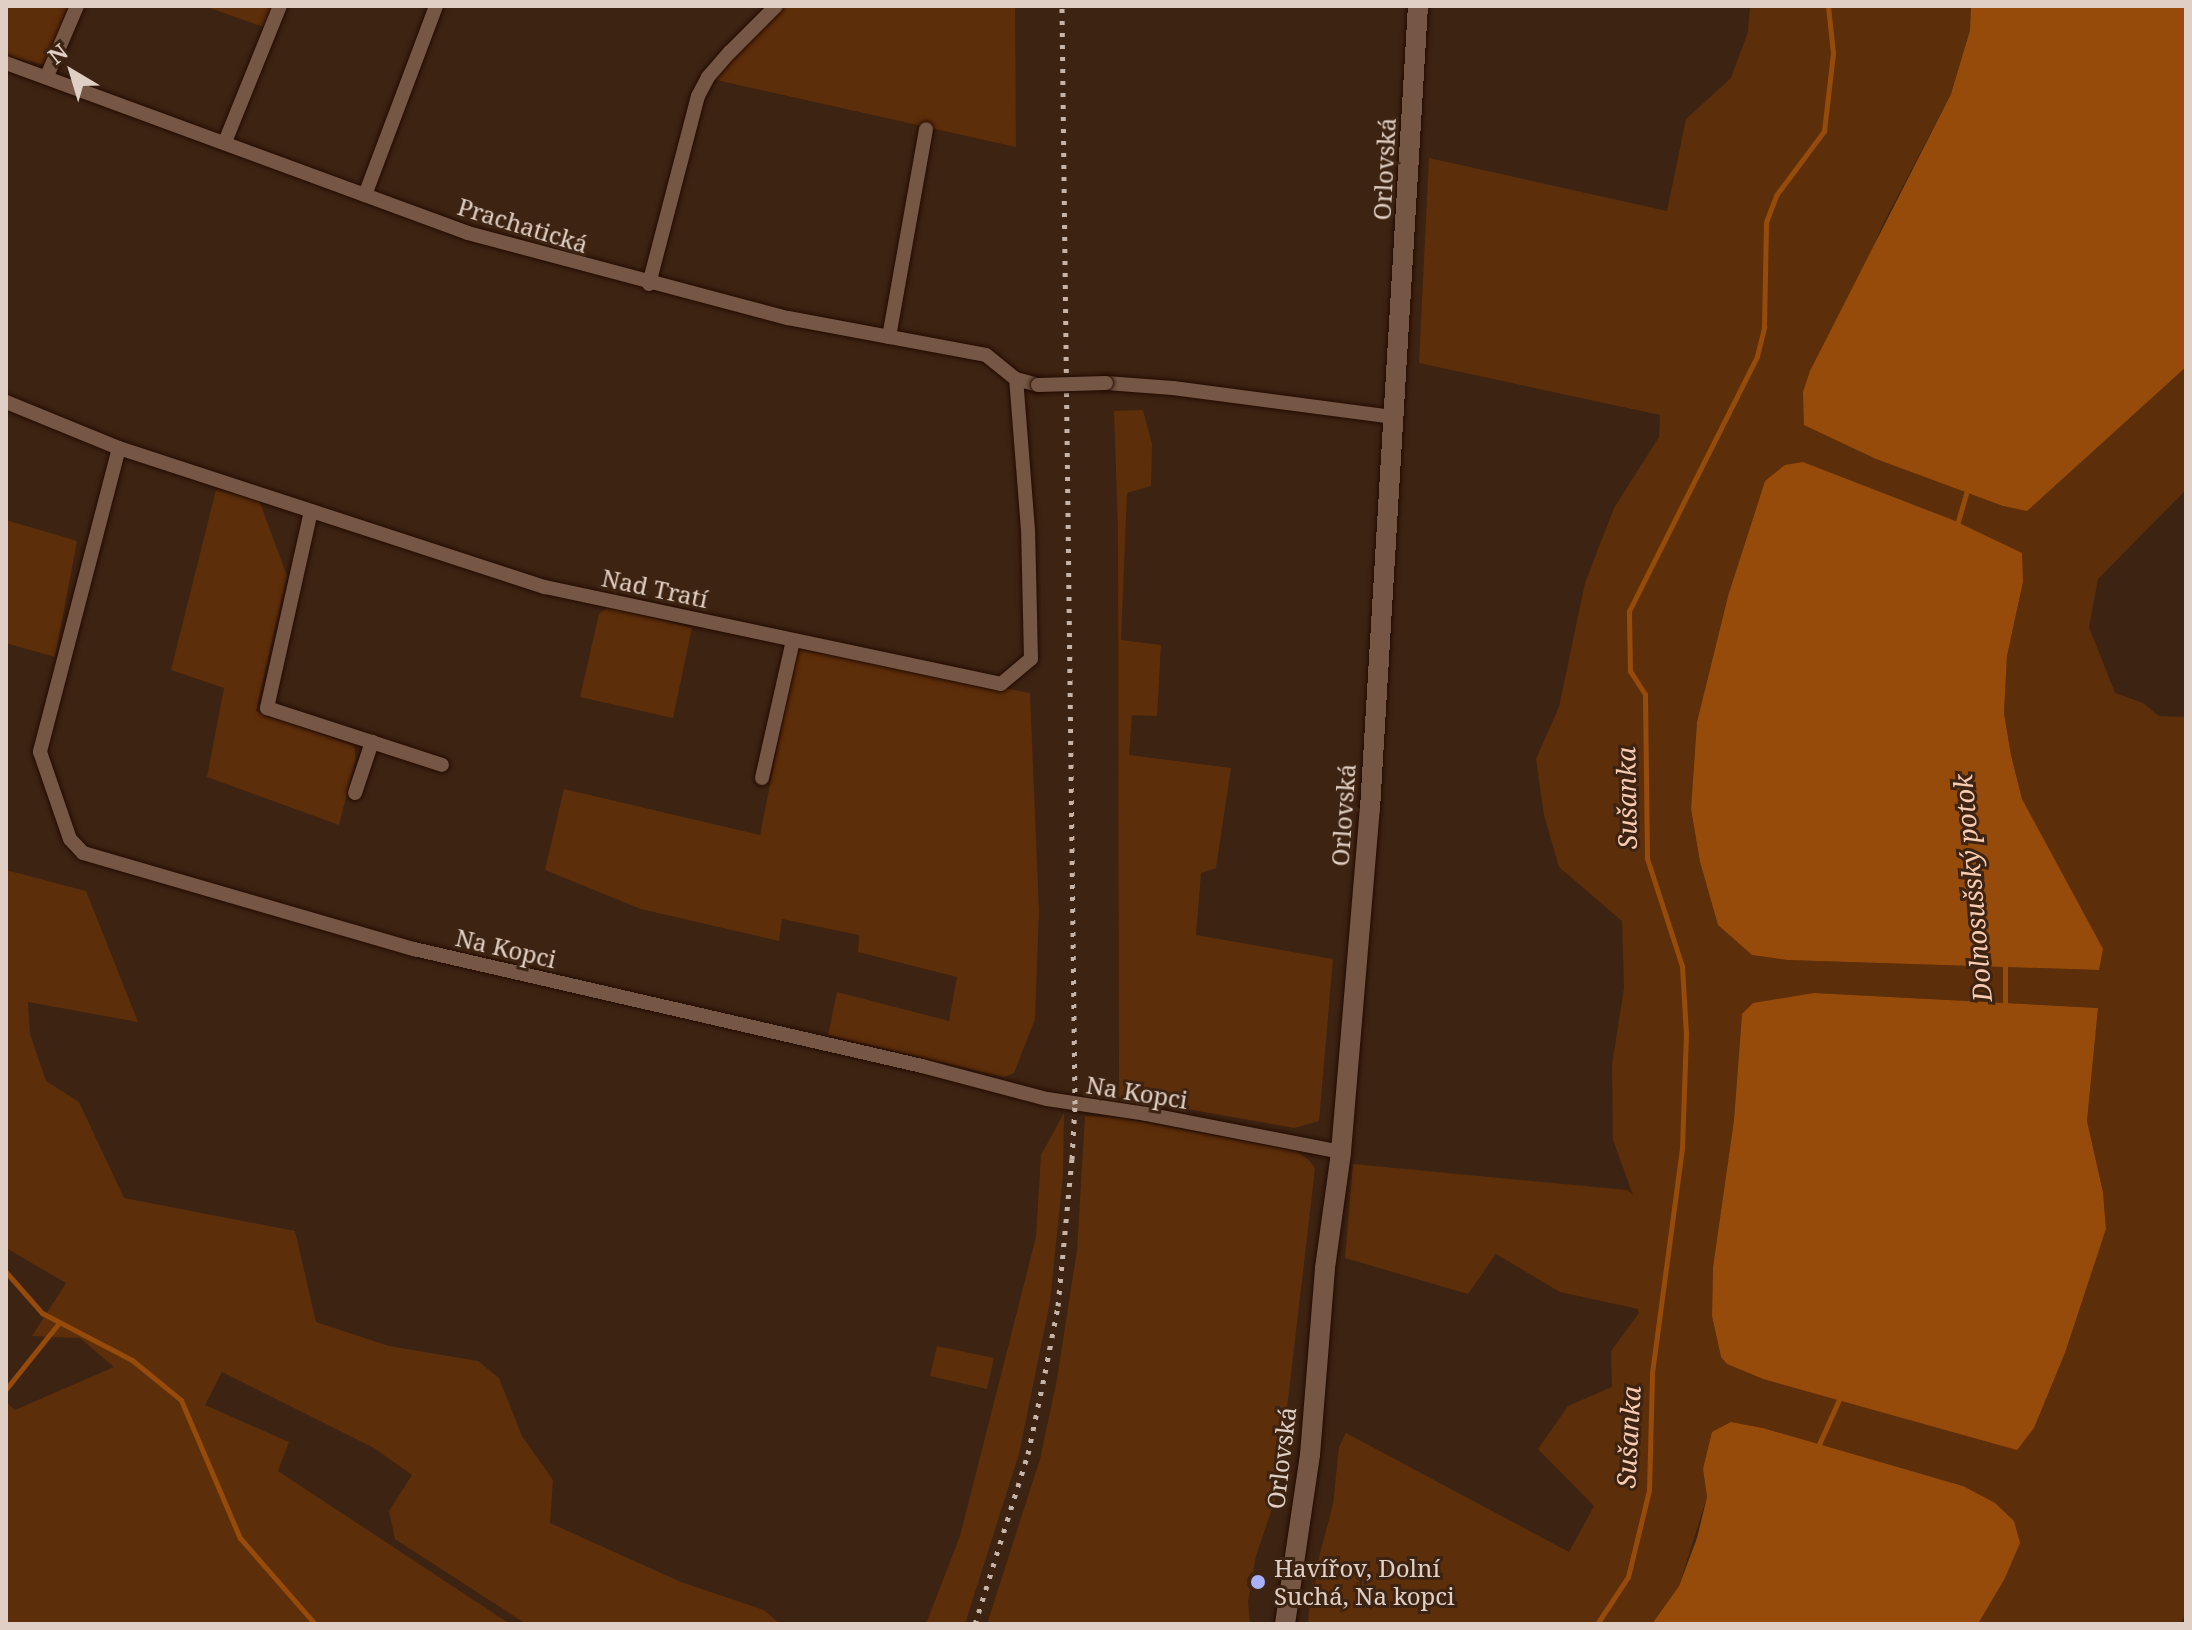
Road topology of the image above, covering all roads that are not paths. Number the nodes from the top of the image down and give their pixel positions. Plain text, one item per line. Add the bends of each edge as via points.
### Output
1 (77, 6) edge
2 (280, 6) edge
3 (436, 6) edge
4 (776, 6) edge
5 (1418, 6) edge
6 (6, 63) edge
7 (47, 76) junction
8 (926, 129) dead end
9 (225, 142) junction
10 (365, 195) junction
11 (649, 284) junction
12 (889, 337) junction
13 (1016, 379) junction
14 (6, 402) edge
15 (1394, 417) junction
16 (119, 448) junction
17 (311, 511) junction
18 (793, 640) junction
19 (372, 742) junction
20 (442, 765) dead end
21 (762, 778) dead end
22 (355, 793) dead end
23 (1341, 1152) junction
24 (1285, 1624) edge

1 - 7 street
2 - 9 street
3 - 10 street
4 - 11 street via 715,68 698,96
5 - 15 main road, Orlovská
6 - 7 street, Prachatická
7 - 9 street, Prachatická
8 - 12 street
9 - 10 street, Prachatická
10 - 11 street, Prachatická via 468,233
11 - 12 street, Prachatická
12 - 13 street, Prachatická via 986,355
13 - 15 street, Prachatická, bridge via 1038,385 1173,388
13 - 18 street, Nad Tratí via 1031,659 1001,684
14 - 16 street, Nad Tratí
15 - 23 main road, Orlovská via 1370,809
16 - 17 street, Nad Tratí
16 - 23 street, Na Kopci via 40,752 70,839 83,853 424,951 1047,1099
17 - 18 street, Nad Tratí via 545,587
17 - 19 street via 267,708
18 - 21 street
19 - 20 street
19 - 22 street
23 - 24 main road, Orlovská via 1325,1268 1310,1455

